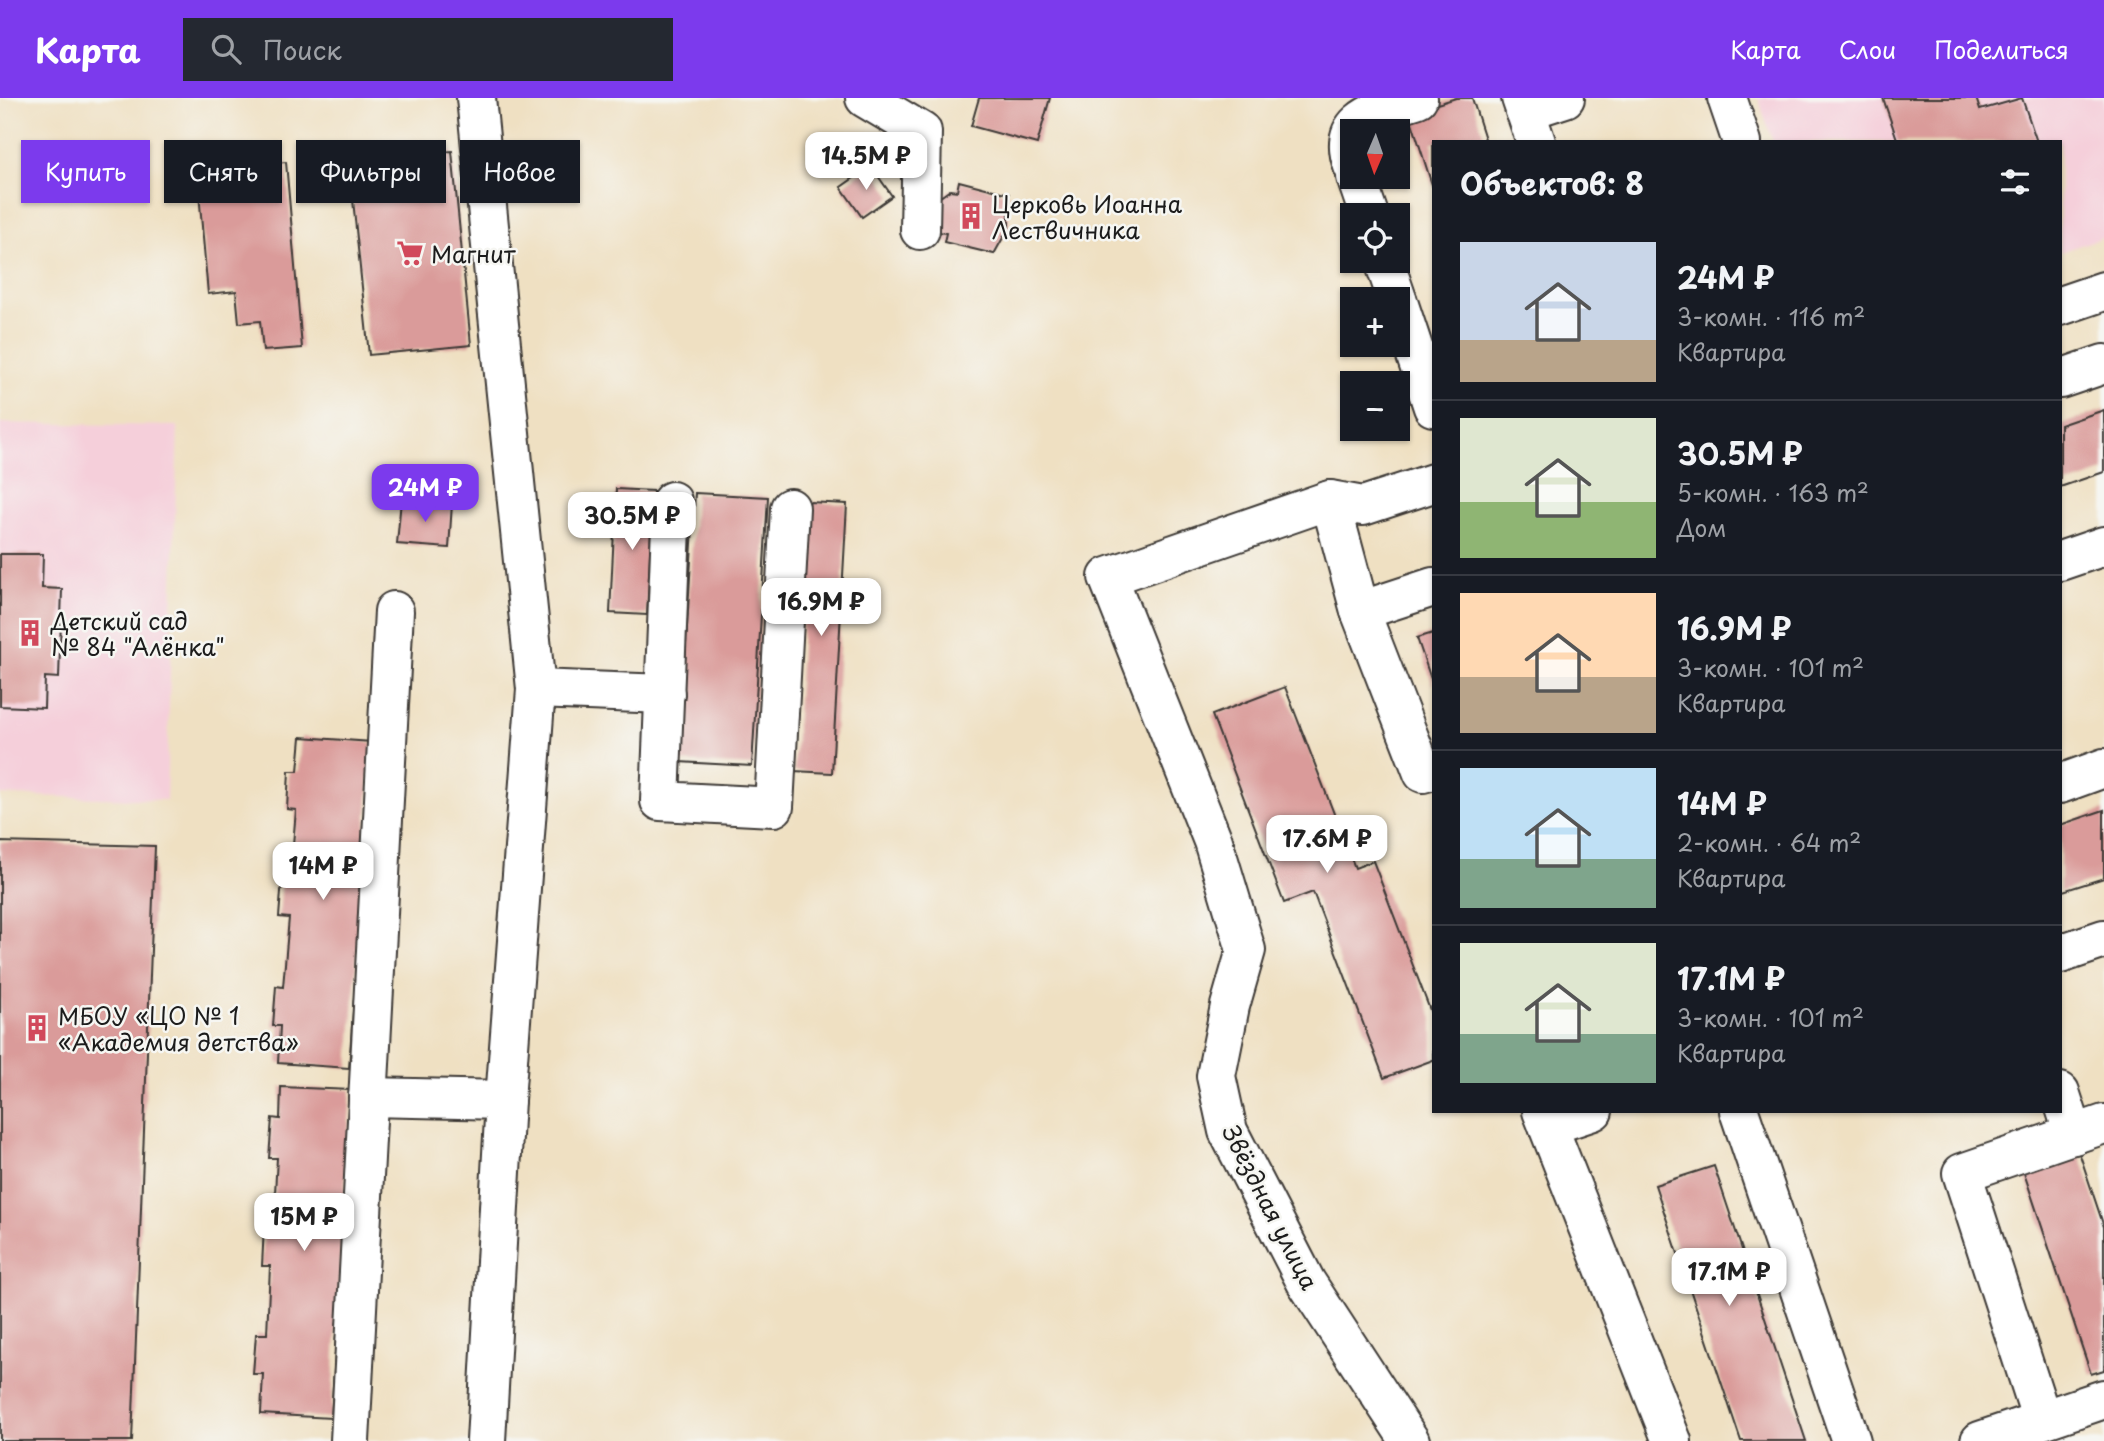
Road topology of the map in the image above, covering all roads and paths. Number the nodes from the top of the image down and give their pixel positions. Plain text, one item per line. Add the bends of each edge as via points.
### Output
1 (476, 98) edge
2 (865, 98) edge
3 (1418, 98) edge
4 (1565, 98) edge
5 (1727, 98) edge
6 (1527, 117) edge
7 (1362, 119) edge
8 (1741, 140) edge
9 (920, 230) dead end
10 (2104, 291) edge
11 (2062, 305) edge
12 (1410, 337) edge
13 (2104, 364) edge
14 (2062, 378) edge
15 (1432, 404) edge
16 (1432, 483) edge
17 (672, 500) dead end
18 (1330, 500) junction
19 (790, 508) dead end
20 (2104, 546) edge
21 (2062, 560) edge
22 (1432, 587) edge
23 (394, 611) dead end
24 (1360, 611) junction
25 (536, 689) junction
26 (664, 694) junction
27 (2104, 768) edge
28 (1430, 782) edge
29 (2062, 782) edge
30 (2104, 939) edge
31 (2062, 953) edge
32 (2062, 1094) edge
33 (368, 1097) junction
34 (505, 1100) junction
35 (1581, 1113) edge
36 (1740, 1113) edge
37 (1545, 1119) edge
38 (2089, 1130) edge
39 (2104, 1399) edge
40 (2042, 1420) junction
41 (350, 1441) edge
42 (486, 1441) edge
43 (1410, 1441) edge
44 (1672, 1441) edge
45 (1852, 1441) edge
46 (1980, 1441) edge

1 - 25 street
2 - 9 street via 922,132
3 - 7 street
4 - 6 street
5 - 8 street
10 - 11 street
12 - 15 street
13 - 14 street
16 - 18 street via 1363,506
17 - 26 street
18 - 24 street
18 - 43 street, Звёздная улица via 1108,577 1213,841 1246,950 1216,1076 1228,1131 1306,1282
19 - 26 street via 774,807 660,801
20 - 21 street
22 - 24 street
23 - 33 street
24 - 28 street
25 - 26 street
25 - 34 street
27 - 29 street
30 - 31 street
32 - 38 street
33 - 34 street
33 - 41 street
34 - 42 street
35 - 37 street
36 - 45 street
37 - 44 street
38 - 40 street via 1962,1173
39 - 40 street
40 - 46 street

